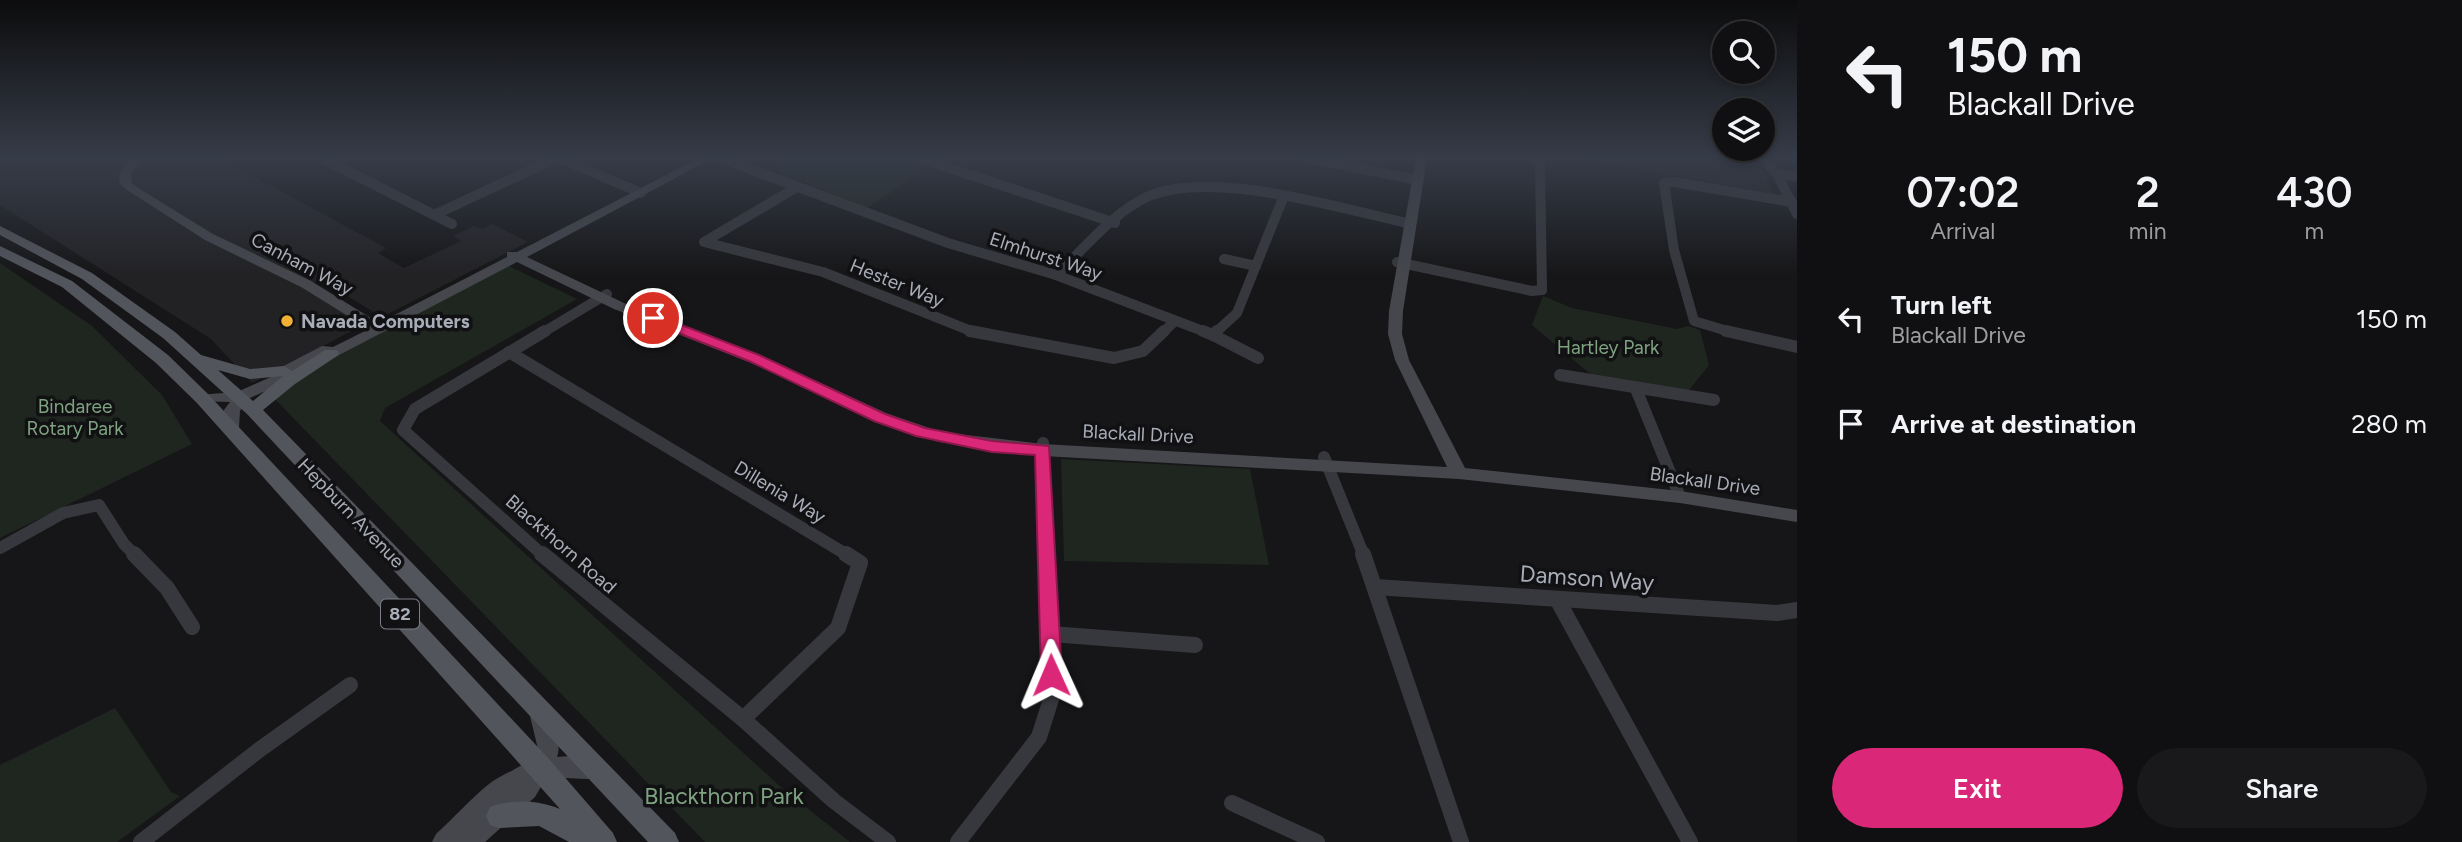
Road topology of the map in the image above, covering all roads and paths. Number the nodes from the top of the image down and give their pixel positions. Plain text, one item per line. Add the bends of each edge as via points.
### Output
1 (146, 197) edge
2 (158, 197) edge
3 (399, 197) edge
4 (473, 197) edge
5 (628, 197) edge
6 (780, 197) edge
7 (825, 197) edge
8 (1038, 197) edge
9 (1149, 197) edge
10 (1279, 197) edge
11 (1411, 197) edge
12 (1541, 197) edge
13 (1666, 197) edge
14 (1763, 197) edge
15 (1789, 197) edge
16 (1283, 198) junction
17 (1791, 202) junction
18 (1797, 214) edge
19 (434, 215) junction
20 (1115, 223) junction
21 (1406, 223) junction
22 (452, 224) dead end
23 (0, 230) edge
24 (0, 250) edge
25 (518, 254) junction
26 (1224, 259) dead end
27 (1401, 263) junction
28 (1256, 266) junction
29 (1056, 275) junction
30 (604, 296) junction
31 (1174, 322) junction
32 (381, 325) junction
33 (1213, 335) junction
34 (1797, 347) edge
35 (509, 352) junction
36 (331, 353) joint
37 (1258, 358) dead end
38 (199, 359) junction
39 (284, 371) junction
40 (1560, 375) dead end
41 (1636, 389) junction
42 (202, 398) junction
43 (1714, 400) dead end
44 (246, 404) junction
45 (231, 428) junction
46 (1043, 447) junction
47 (1325, 460) junction
48 (1451, 469) junction
49 (1679, 493) junction
50 (92, 504) joint
51 (1797, 509) edge
52 (1797, 516) edge
53 (0, 548) edge
54 (1375, 587) junction
55 (1558, 599) junction
56 (1797, 610) edge
57 (192, 627) dead end
58 (1051, 634) junction
59 (1195, 645) dead end
60 (351, 685) dead end
61 (539, 710) junction
62 (743, 719) junction
63 (540, 767) junction
64 (597, 771) junction
65 (1231, 803) dead end
66 (499, 816) junction
67 (141, 842) edge
68 (444, 842) edge
69 (468, 842) edge
70 (592, 842) edge
71 (604, 842) edge
72 (666, 842) edge
73 (888, 842) edge
74 (958, 842) edge
75 (1317, 842) edge
76 (1461, 842) edge
77 (1690, 842) edge

1 - 32 main road, Canham Way via 209,237
2 - 32 main road, Canham Way via 216,233 307,277
3 - 19 street
4 - 19 street
5 - 25 main road
6 - 31 street, Hester Way via 704,242 823,272 972,332 1011,341 1114,358 1143,351
7 - 29 street, Elmhurst Way via 948,243
8 - 20 street
9 - 20 street
10 - 16 street
11 - 21 main road
12 - 27 street via 1542,290
13 - 34 street via 1674,250 1694,321
14 - 17 street
15 - 17 street
16 - 21 street
16 - 28 street
17 - 18 street
19 - 22 street
20 - 29 street
21 - 27 main road
23 - 38 main road, Hepburn Avenue / 82 via 87,276
24 - 42 main road, Hepburn Avenue / 82 via 67,284 162,359
25 - 30 main road, Blackall Drive
25 - 32 main road
26 - 28 street
27 - 48 main road via 1397,345
28 - 33 street via 1237,313
29 - 31 street, Elmhurst Way
30 - 35 street, Blackthorn Road
30 - 46 main road, Blackall Drive via 894,423 962,441
31 - 33 street, Elmhurst Way
32 - 36 main road
32 - 39 main road
33 - 37 street, Elmhurst Way
35 - 62 street, Blackthorn Road via 415,409 403,430 552,563
35 - 62 street, Dillenia Way via 860,563 838,628
36 - 44 main road
38 - 39 main road via 250,374
38 - 44 main road, Hepburn Avenue / 82
39 - 44 main road
40 - 41 street
41 - 43 street
41 - 49 street
42 - 44 main road
42 - 45 main road, Hepburn Avenue / 82
44 - 45 main road via 232,410
44 - 61 main road, Hepburn Avenue / 82
45 - 63 main road, Hepburn Avenue / 82
46 - 47 main road, Blackall Drive
46 - 58 street
47 - 48 main road, Blackall Drive
47 - 54 street
48 - 49 main road, Blackall Drive
49 - 51 main road, Blackall Drive
49 - 52 main road, Blackall Drive
50 - 53 street
50 - 57 street via 104,509 116,533 167,588
54 - 55 street, Damson Way
54 - 76 street
55 - 56 street, Damson Way via 1777,613
55 - 77 street
58 - 59 street
58 - 74 street via 1052,696 1039,737
60 - 67 street
61 - 63 main road via 549,740
61 - 64 main road, Hepburn Avenue / 82
62 - 73 street, Blackthorn Road via 834,801
63 - 64 main road via 566,764
63 - 66 main road via 527,790
63 - 68 main road via 516,777
63 - 71 main road, Hepburn Avenue / 82
64 - 72 main road, Hepburn Avenue / 82
65 - 75 street
66 - 69 main road
66 - 70 main road via 532,811 554,817

